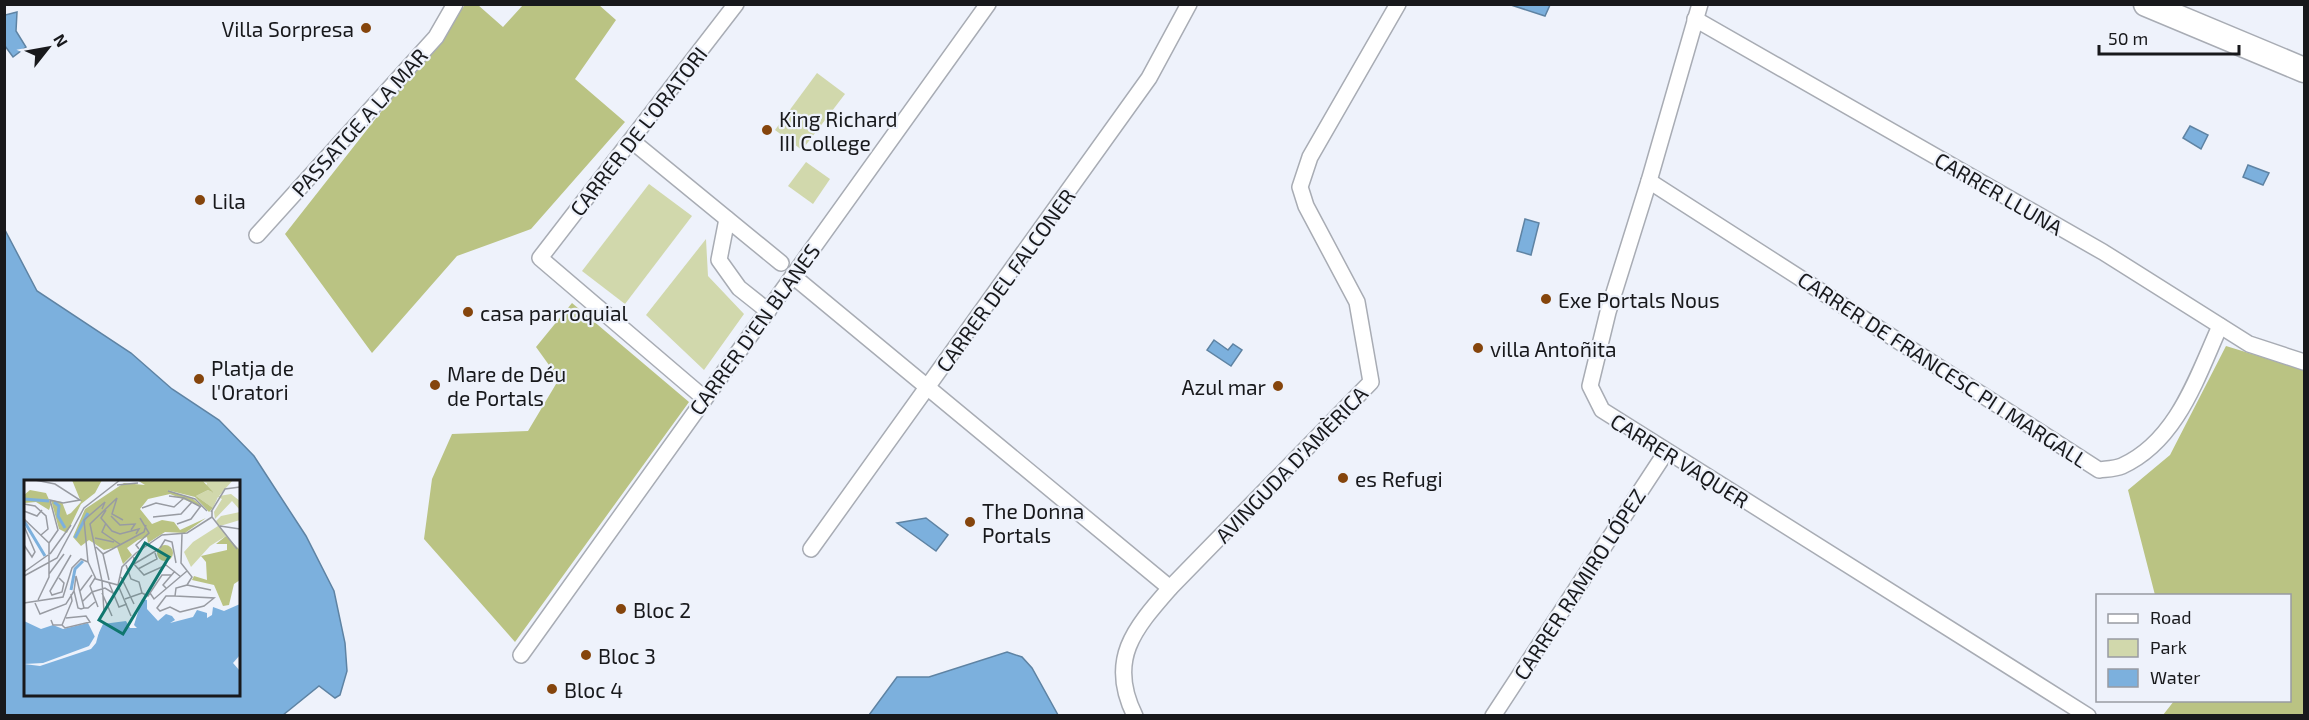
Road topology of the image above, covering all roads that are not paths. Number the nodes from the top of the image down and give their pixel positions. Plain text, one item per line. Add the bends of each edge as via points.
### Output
1 (455, 4) edge
2 (736, 4) edge
3 (988, 4) edge
4 (1189, 4) edge
5 (1398, 4) edge
6 (1700, 4) edge
7 (2152, 6) edge
8 (1695, 20) junction
9 (2304, 70) edge
10 (632, 141) junction
11 (1649, 181) junction
12 (727, 219) junction
13 (257, 235) dead end
14 (780, 263) dead end
15 (799, 281) dead end
16 (768, 311) junction
17 (2220, 326) junction
18 (2304, 362) edge
19 (928, 388) junction
20 (704, 398) junction
21 (1666, 452) junction
22 (811, 549) dead end
23 (1170, 588) junction
24 (521, 655) dead end
25 (1135, 716) edge
26 (1493, 716) edge
27 (2088, 716) edge

1 - 13 street, PASSATGE A LA MAR via 436,38
2 - 10 street, CARRER DE L'ORATORI
3 - 16 street, CARRER D'EN BLANES
4 - 19 street, CARRER DEL FALCONER via 1149,78
5 - 23 street, AVINGUDA D'AMÈRICA via 1310,157 1300,187 1306,206 1357,302 1371,382
6 - 8 street, CARRER VAQUER
7 - 9 main road
8 - 11 street, CARRER VAQUER
8 - 17 street, CARRER LLUNA via 2103,252
10 - 12 street
10 - 20 street, CARRER DE L'ORATORI via 540,258
11 - 17 street, CARRER DE FRANCESC PI I MARGALL via 2099,470 2120,467 2147,452 2183,408
11 - 21 street, CARRER VAQUER via 1608,312 1590,386 1602,410
12 - 14 street
12 - 16 street via 719,260 740,288
15 - 19 street
16 - 20 street, CARRER D'EN BLANES
17 - 18 street, CARRER LLUNA via 2249,344
19 - 22 street, CARRER DEL FALCONER
19 - 23 street
20 - 24 street, CARRER D'EN BLANES
21 - 26 street, CARRER RAMIRO LÓPEZ
21 - 27 street, CARRER VAQUER
23 - 25 street via 1144,617 1129,641 1122,664 1123,686

